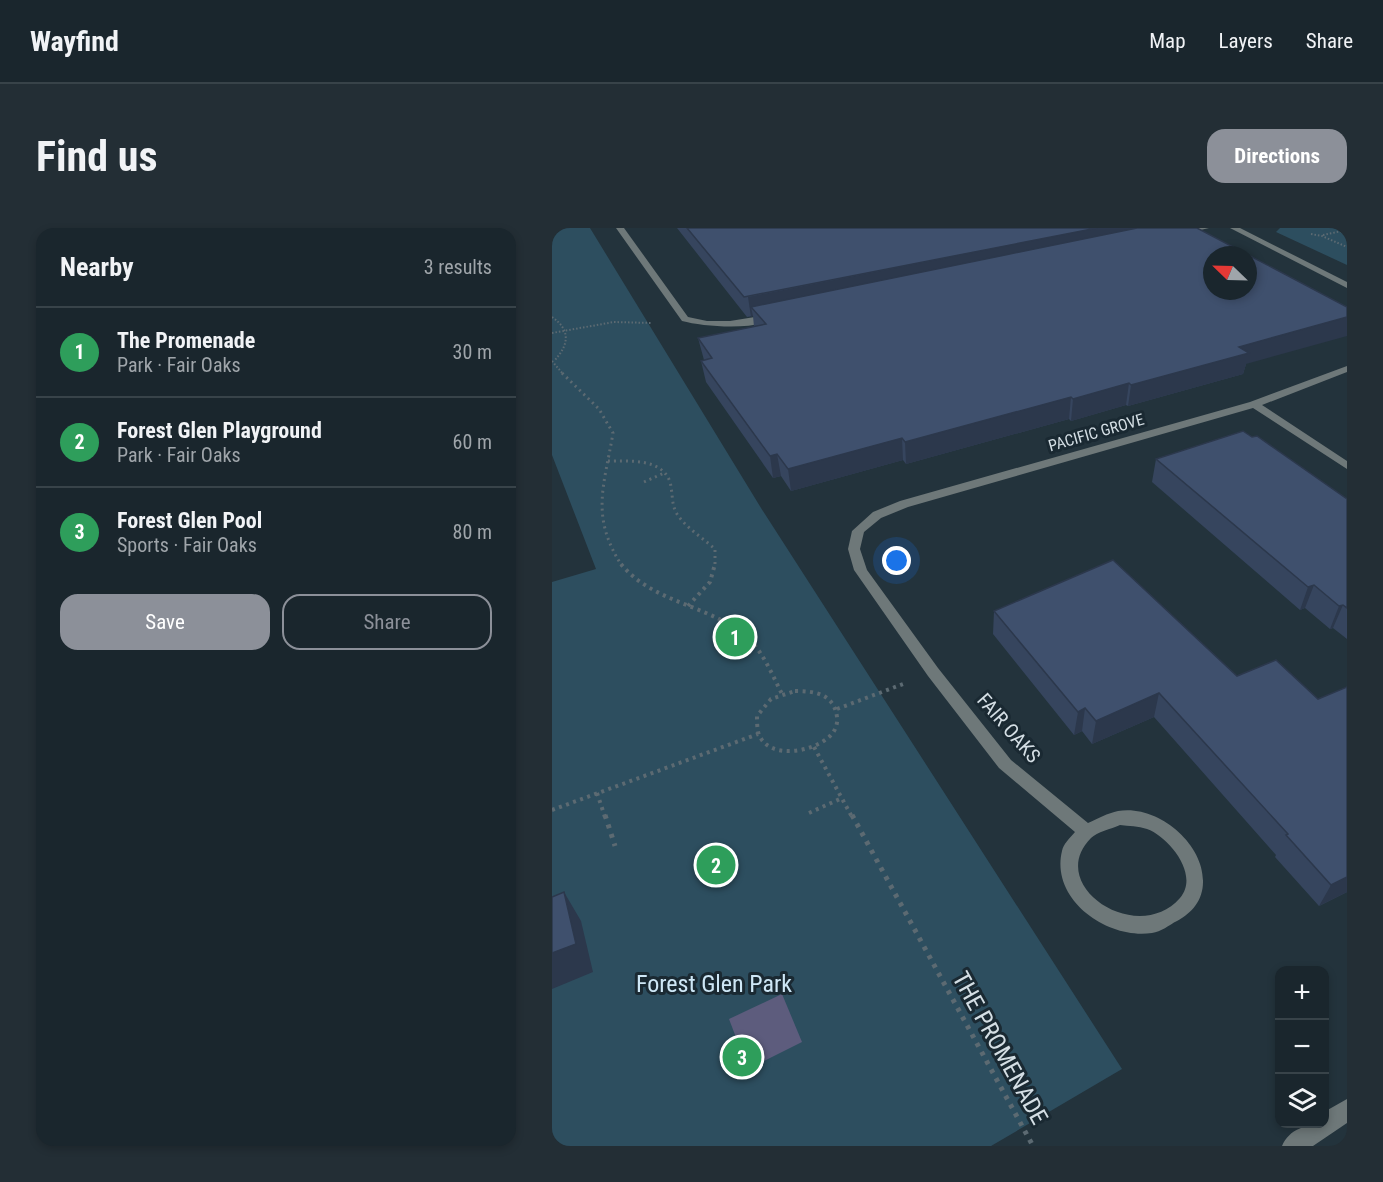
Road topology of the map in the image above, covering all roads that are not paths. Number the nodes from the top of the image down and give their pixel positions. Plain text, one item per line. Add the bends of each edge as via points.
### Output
1 (620, 228) edge
2 (1206, 228) edge
3 (1234, 228) edge
4 (1169, 236) edge
5 (1347, 285) edge
6 (786, 315) edge
7 (1347, 369) edge
8 (1254, 404) junction
9 (1347, 466) edge
10 (858, 531) joint
11 (1084, 830) junction
12 (1347, 1110) edge
13 (1293, 1146) edge

1 - 6 street via 685,319 719,325
2 - 4 street
3 - 5 street
7 - 8 street, PACIFIC GROVE
8 - 9 street
8 - 10 street, PACIFIC GROVE via 904,504 877,515
10 - 11 street, FAIR OAKS via 854,549 861,570 933,672 1005,764
11 - 11 street via 1068,859 1077,894 1092,910 1132,926 1171,919 1186,906 1193,890 1194,872 1188,854 1176,838 1159,826 1119,818
12 - 13 street

